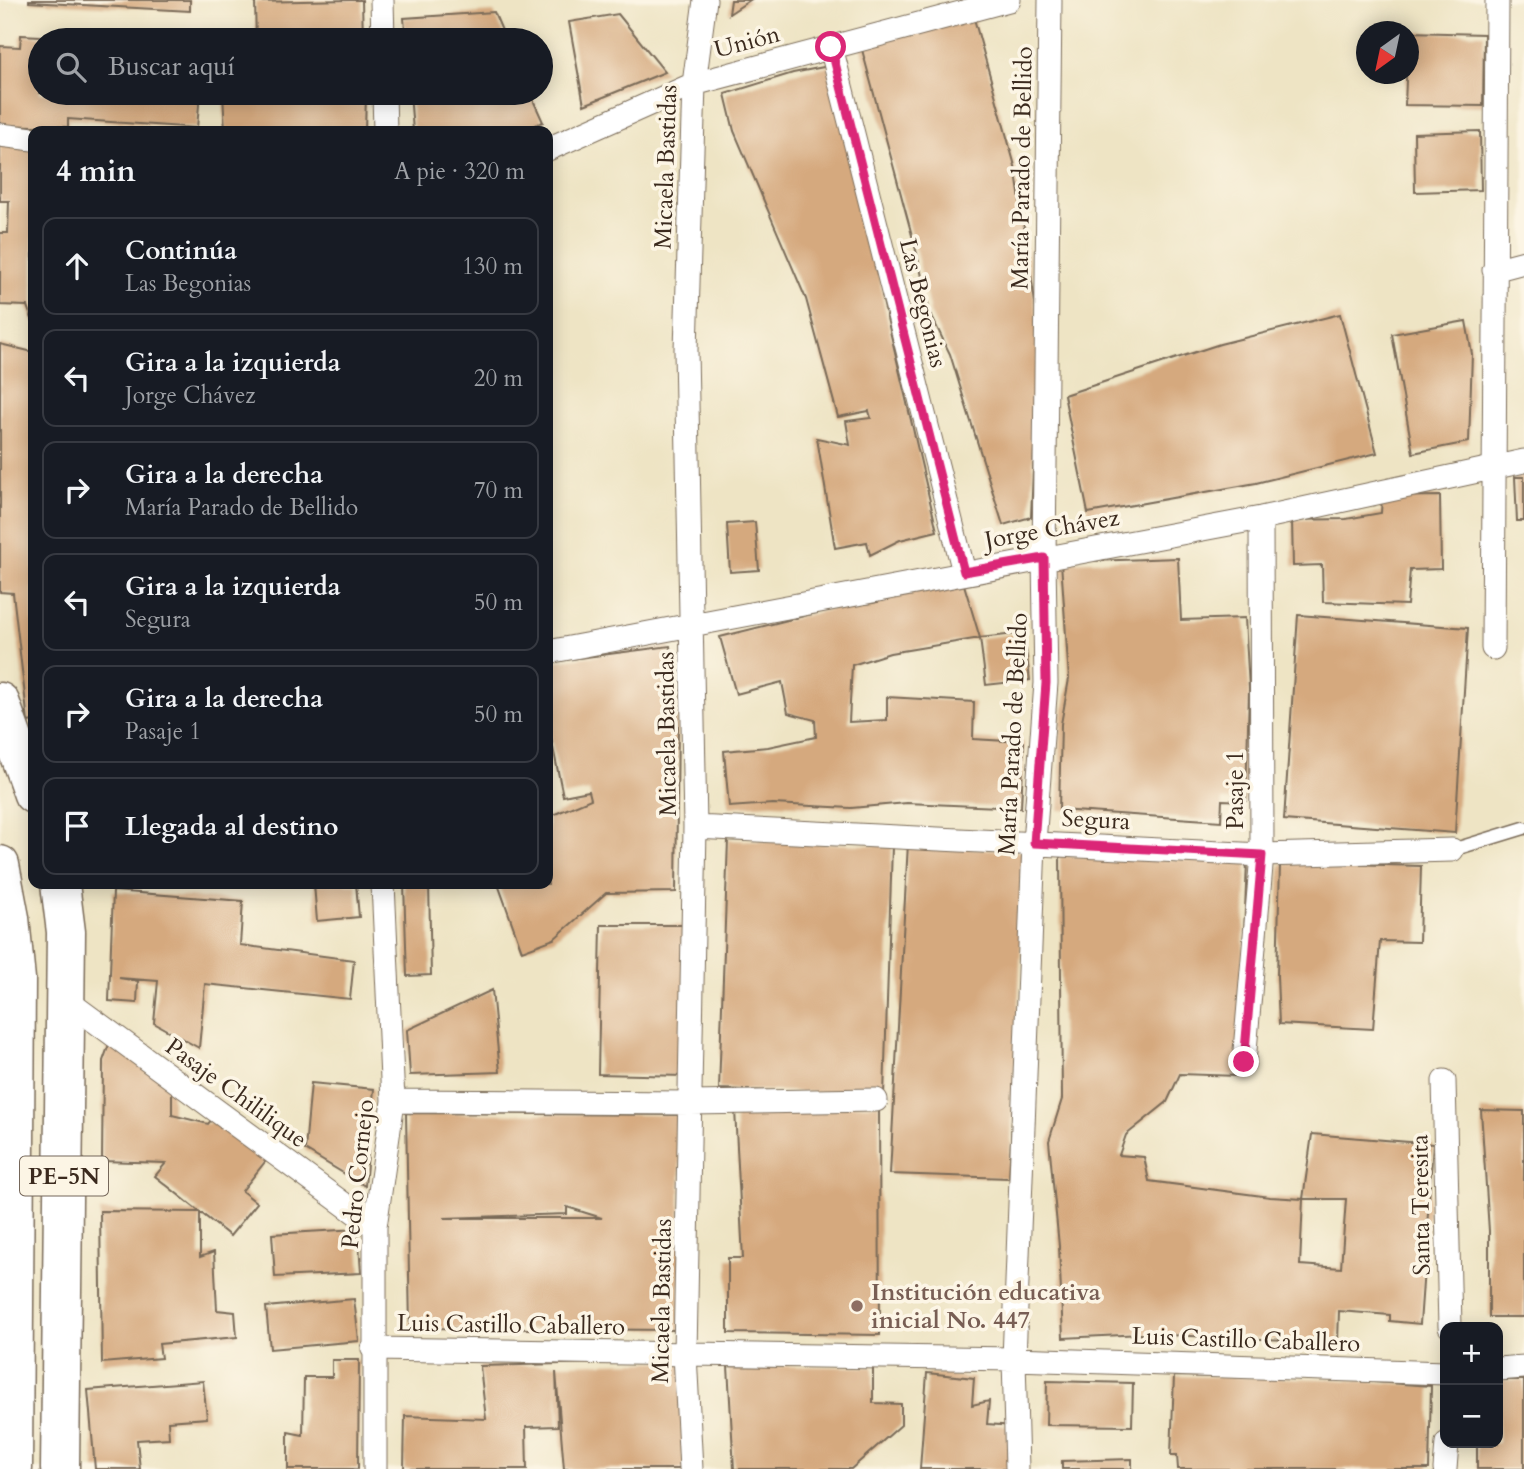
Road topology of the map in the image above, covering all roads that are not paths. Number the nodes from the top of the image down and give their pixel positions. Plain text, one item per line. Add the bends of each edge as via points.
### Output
1 (382, 0) edge
2 (705, 0) edge
3 (1009, 0) edge
4 (1050, 0) edge
5 (1497, 0) edge
6 (383, 28) edge
7 (831, 47) junction
8 (694, 83) junction
9 (384, 105) edge
10 (385, 126) edge
11 (0, 135) edge
12 (28, 138) edge
13 (553, 147) edge
14 (1524, 262) edge
15 (1493, 270) junction
16 (1524, 461) edge
17 (1494, 467) junction
18 (1261, 518) junction
19 (1044, 558) junction
20 (964, 572) junction
21 (692, 626) junction
22 (1493, 648) dead end
23 (553, 651) edge
24 (12, 729) edge
25 (28, 779) edge
26 (695, 827) junction
27 (1524, 828) edge
28 (1034, 843) junction
29 (1452, 850) joint
30 (1262, 855) junction
31 (0, 865) edge
32 (61, 889) edge
33 (383, 889) edge
34 (66, 1000) junction
35 (1244, 1062) dead end
36 (1444, 1080) dead end
37 (876, 1100) dead end
38 (393, 1101) junction
39 (691, 1103) junction
40 (375, 1227) junction
41 (1450, 1322) edge
42 (373, 1349) junction
43 (685, 1354) junction
44 (1014, 1359) junction
45 (1524, 1367) edge
46 (1503, 1369) edge
47 (1440, 1373) edge
48 (1447, 1448) edge
49 (13, 1469) edge
50 (61, 1469) edge
51 (375, 1469) edge
52 (691, 1469) edge
53 (1017, 1469) edge
54 (1445, 1469) edge

1 - 6 street
2 - 8 street, Micaela Bastidas
3 - 7 street, Unión
4 - 19 street, María Parado de Bellido
5 - 15 street
7 - 8 street, Unión
7 - 20 street, Las Begonias
8 - 13 street, Unión
8 - 21 street, Micaela Bastidas via 686,350
9 - 10 street
11 - 12 street
14 - 15 street
15 - 17 street
16 - 17 street, Jorge Chávez
17 - 18 street, Jorge Chávez
17 - 22 street
18 - 19 street, Jorge Chávez
18 - 30 street, Pasaje 1
19 - 20 street, Jorge Chávez
19 - 28 street, María Parado de Bellido via 1046,683
20 - 21 street, Jorge Chávez
21 - 23 street, Jorge Chávez
21 - 26 street, Micaela Bastidas
24 - 25 highway
26 - 28 street, Segura
26 - 39 street, Micaela Bastidas
27 - 29 lane
28 - 30 street, Segura
28 - 44 street, María Parado de Bellido
29 - 30 street, Segura
30 - 35 street, Pasaje 1
31 - 49 highway, PE-5N via 16,979
32 - 34 highway, PE-5N
33 - 38 street, Pedro Cornejo
34 - 40 street, Pasaje Chililique
34 - 50 highway, PE-5N
36 - 41 street, Santa Teresita
37 - 39 street
38 - 39 street
38 - 40 street, Pedro Cornejo
39 - 43 street, Micaela Bastidas
40 - 42 street, Pedro Cornejo
42 - 43 street, Luis Castillo Caballero
42 - 51 street, Pedro Cornejo
43 - 44 street, Luis Castillo Caballero
43 - 52 street, Micaela Bastidas
44 - 47 street, Luis Castillo Caballero
44 - 53 street, María Parado de Bellido
45 - 46 street
48 - 54 street

